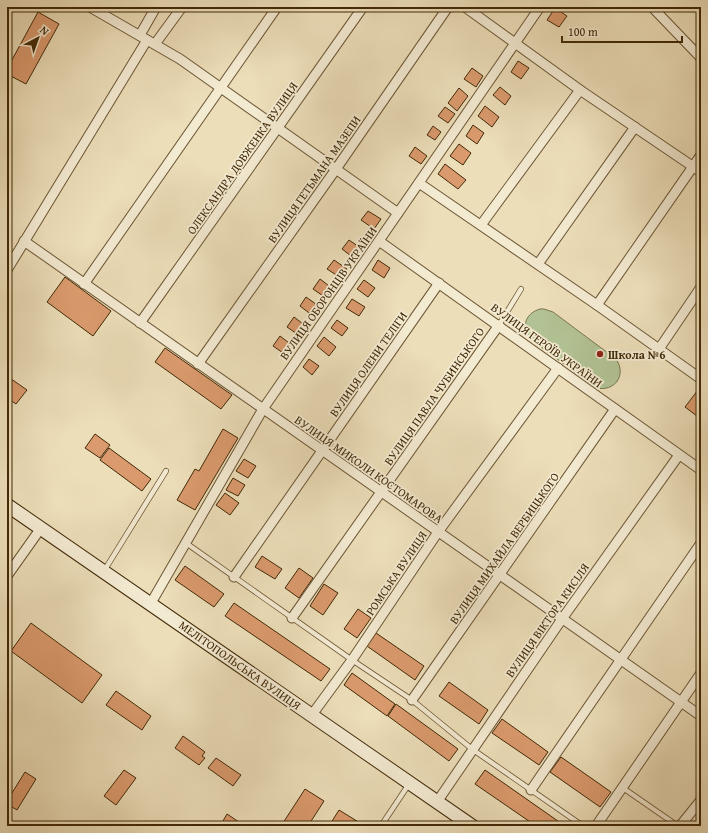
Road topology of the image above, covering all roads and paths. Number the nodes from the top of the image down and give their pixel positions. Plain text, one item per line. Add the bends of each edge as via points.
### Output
1 (90, 7) edge
2 (156, 7) edge
3 (182, 7) edge
4 (277, 7) edge
5 (363, 7) edge
6 (448, 7) edge
7 (465, 7) edge
8 (540, 7) edge
9 (652, 7) edge
10 (147, 40) junction
11 (515, 43) junction
12 (701, 58) edge
13 (221, 88) junction
14 (580, 90) junction
15 (635, 127) junction
16 (278, 128) junction
17 (701, 155) edge
18 (693, 166) junction
19 (336, 169) junction
20 (701, 172) edge
21 (419, 183) junction
22 (398, 213) junction
23 (481, 225) junction
24 (24, 241) junction
25 (379, 241) junction
26 (538, 264) junction
27 (7, 270) edge
28 (439, 283) junction
29 (84, 284) junction
30 (701, 287) edge
31 (521, 289) dead end
32 (597, 305) junction
33 (140, 323) junction
34 (499, 325) junction
35 (659, 349) junction
36 (198, 364) junction
37 (558, 368) junction
38 (701, 379) edge
39 (263, 409) junction
40 (615, 409) junction
41 (322, 450) junction
42 (680, 454) junction
43 (701, 470) edge
44 (166, 471) dead end
45 (381, 492) junction
46 (7, 504) edge
47 (41, 528) junction
48 (438, 532) junction
49 (186, 543) junction
50 (701, 543) edge
51 (104, 571) junction
52 (499, 575) junction
53 (7, 576) edge
54 (234, 577) junction
55 (151, 603) junction
56 (292, 618) junction
57 (562, 619) junction
58 (352, 660) junction
59 (621, 660) junction
60 (701, 673) edge
61 (412, 700) junction
62 (681, 702) junction
63 (311, 716) junction
64 (701, 716) edge
65 (472, 749) junction
66 (409, 783) junction
67 (622, 788) junction
68 (531, 790) junction
69 (701, 800) edge
70 (436, 802) junction
71 (381, 826) edge
72 (472, 826) edge
73 (583, 826) edge
74 (596, 826) edge
75 (679, 826) edge

1 - 10 street
2 - 10 street
3 - 10 street
4 - 13 street
5 - 16 street, ОЛЕКСАНДРА ДОВЖЕНКА ВУЛИЦЯ
6 - 19 street, ВУЛИЦЯ ГЕТЬМАНА МАЗЕПИ
7 - 11 street
8 - 11 street, ВУЛИЦЯ ОБОРОНЦІВ УКРАЇНИ
9 - 12 street
10 - 13 street via 180,58
10 - 24 street
11 - 14 street
11 - 21 street, ВУЛИЦЯ ОБОРОНЦІВ УКРАЇНИ
13 - 16 street
13 - 29 street
14 - 15 street
14 - 23 street
15 - 18 street
15 - 26 street
16 - 19 street
16 - 33 street, ОЛЕКСАНДРА ДОВЖЕНКА ВУЛИЦЯ
17 - 18 street
18 - 20 street
18 - 32 street
19 - 22 street
19 - 36 street, ВУЛИЦЯ ГЕТЬМАНА МАЗЕПИ
21 - 22 street, ВУЛИЦЯ ОБОРОНЦІВ УКРАЇНИ
21 - 23 street
22 - 25 street, ВУЛИЦЯ ОБОРОНЦІВ УКРАЇНИ
23 - 26 street
24 - 27 street
24 - 29 street, ВУЛИЦЯ МИКОЛИ КОСТОМАРОВА
25 - 28 street, ВУЛИЦЯ ГЕРОЇВ УКРАЇНИ
25 - 39 street, ВУЛИЦЯ ОБОРОНЦІВ УКРАЇНИ
26 - 32 street
28 - 34 street, ВУЛИЦЯ ГЕРОЇВ УКРАЇНИ
28 - 41 street, ВУЛИЦЯ ОЛЕНИ ТЕЛІГИ
29 - 33 street, ВУЛИЦЯ МИКОЛИ КОСТОМАРОВА
30 - 35 street
31 - 34 lane
32 - 35 street
33 - 36 street, ВУЛИЦЯ МИКОЛИ КОСТОМАРОВА
34 - 37 street, ВУЛИЦЯ ГЕРОЇВ УКРАЇНИ
34 - 45 street, ВУЛИЦЯ ПАВЛА ЧУБИНСЬКОГО
35 - 38 street
36 - 39 street, ВУЛИЦЯ МИКОЛИ КОСТОМАРОВА
37 - 40 street, ВУЛИЦЯ ГЕРОЇВ УКРАЇНИ
37 - 48 street, РОМСЬКА ВУЛИЦЯ
39 - 41 street, ВУЛИЦЯ МИКОЛИ КОСТОМАРОВА
39 - 49 street, ВУЛИЦЯ ОБОРОНЦІВ УКРАЇНИ
40 - 42 street, ВУЛИЦЯ ГЕРОЇВ УКРАЇНИ
40 - 52 street, ВУЛИЦЯ МИХАЙЛА ВЕРБИЦЬКОГО
41 - 45 street, ВУЛИЦЯ МИКОЛИ КОСТОМАРОВА
41 - 54 street, ВУЛИЦЯ ОЛЕНИ ТЕЛІГИ
42 - 43 street, ВУЛИЦЯ ГЕРОЇВ УКРАЇНИ
42 - 57 street, ВУЛИЦЯ ВІКТОРА КИСІЛЯ
44 - 51 lane
45 - 48 street, ВУЛИЦЯ МИКОЛИ КОСТОМАРОВА
45 - 56 street, ВУЛИЦЯ ПАВЛА ЧУБИНСЬКОГО
46 - 47 main road, МЕЛІТОПОЛЬСЬКА ВУЛИЦЯ
47 - 51 main road, МЕЛІТОПОЛЬСЬКА ВУЛИЦЯ
47 - 53 street
48 - 52 street, ВУЛИЦЯ МИКОЛИ КОСТОМАРОВА
48 - 58 street, РОМСЬКА ВУЛИЦЯ
49 - 54 lane
49 - 55 street, ВУЛИЦЯ ОБОРОНЦІВ УКРАЇНИ
50 - 59 street
51 - 55 main road, МЕЛІТОПОЛЬСЬКА ВУЛИЦЯ
52 - 57 street, ВУЛИЦЯ МИКОЛИ КОСТОМАРОВА
52 - 61 street, ВУЛИЦЯ МИХАЙЛА ВЕРБИЦЬКОГО
54 - 56 lane
55 - 63 main road, МЕЛІТОПОЛЬСЬКА ВУЛИЦЯ
56 - 58 lane
57 - 59 street, ВУЛИЦЯ МИКОЛИ КОСТОМАРОВА
57 - 65 street, ВУЛИЦЯ ВІКТОРА КИСІЛЯ
58 - 61 lane
58 - 63 street, РОМСЬКА ВУЛИЦЯ
59 - 62 street, ВУЛИЦЯ МИКОЛИ КОСТОМАРОВА
59 - 68 street
60 - 62 street
61 - 65 lane
62 - 64 street, ВУЛИЦЯ МИКОЛИ КОСТОМАРОВА
62 - 67 street
63 - 66 main road, МЕЛІТОПОЛЬСЬКА ВУЛИЦЯ
65 - 68 lane
65 - 70 street, ВУЛИЦЯ ВІКТОРА КИСІЛЯ
66 - 70 main road, МЕЛІТОПОЛЬСЬКА ВУЛИЦЯ
66 - 71 lane
67 - 74 street
67 - 75 lane
68 - 73 lane
69 - 75 street
70 - 72 main road, МЕЛІТОПОЛЬСЬКА ВУЛИЦЯ

